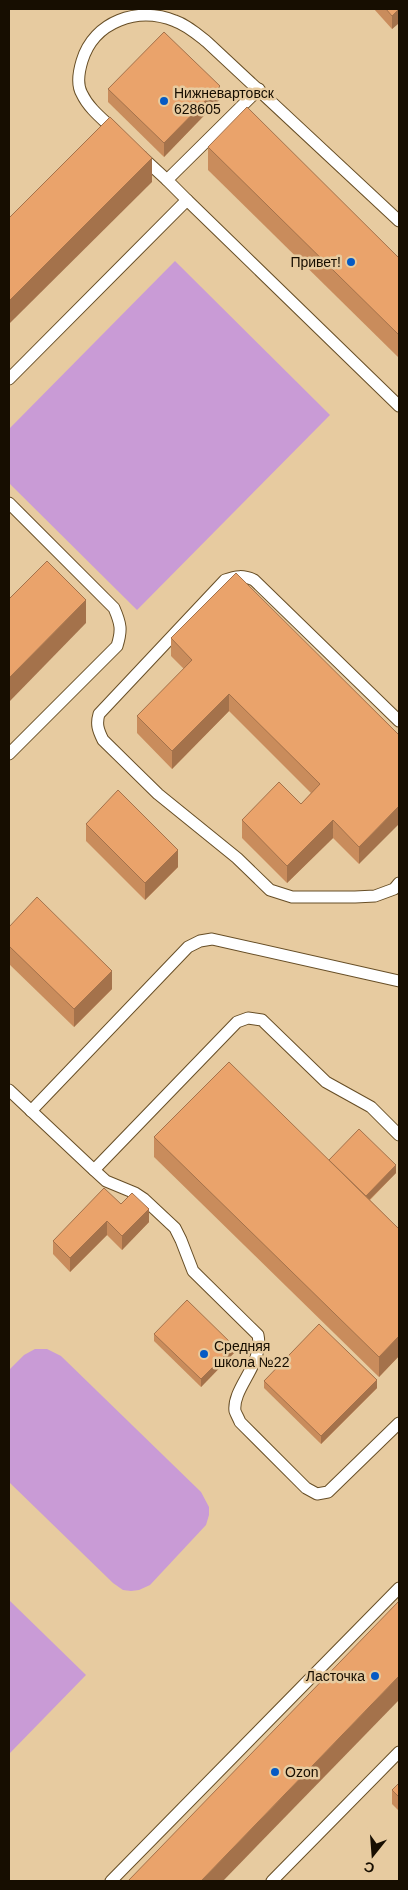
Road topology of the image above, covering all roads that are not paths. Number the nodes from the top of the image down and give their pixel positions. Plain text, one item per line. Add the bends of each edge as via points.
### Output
1 (119, 13) edge
2 (259, 89) junction
3 (167, 180) junction
4 (187, 200) junction
5 (399, 221) edge
6 (9, 379) edge
7 (399, 406) edge
8 (9, 503) edge
9 (399, 722) edge
10 (9, 754) edge
11 (399, 883) edge
12 (399, 982) edge
13 (9, 1090) edge
14 (31, 1111) junction
15 (399, 1135) edge
16 (94, 1170) junction
17 (399, 1423) edge
18 (399, 1588) edge
19 (399, 1752) edge
20 (111, 1881) edge
21 (272, 1881) edge

1 - 2 lane via 175,20 208,42
1 - 3 lane via 94,37 85,51 78,80 81,93 92,108
2 - 3 lane
2 - 5 lane
3 - 4 lane
4 - 6 lane
4 - 7 lane
8 - 10 lane via 114,608 120,620 121,633 117,646
9 - 11 lane via 254,580 245,576 225,580 99,714 97,721 102,740 158,794 237,858 270,890 292,897 375,896
12 - 14 lane via 212,939 200,941 188,947
13 - 14 lane
14 - 16 lane
15 - 16 lane via 371,1107 326,1082 262,1020 248,1018 237,1022
16 - 17 lane via 106,1181 144,1199 175,1228 193,1272 258,1335 259,1351 236,1401 235,1412 240,1422 306,1488 317,1494 328,1492
18 - 20 lane
19 - 21 lane

